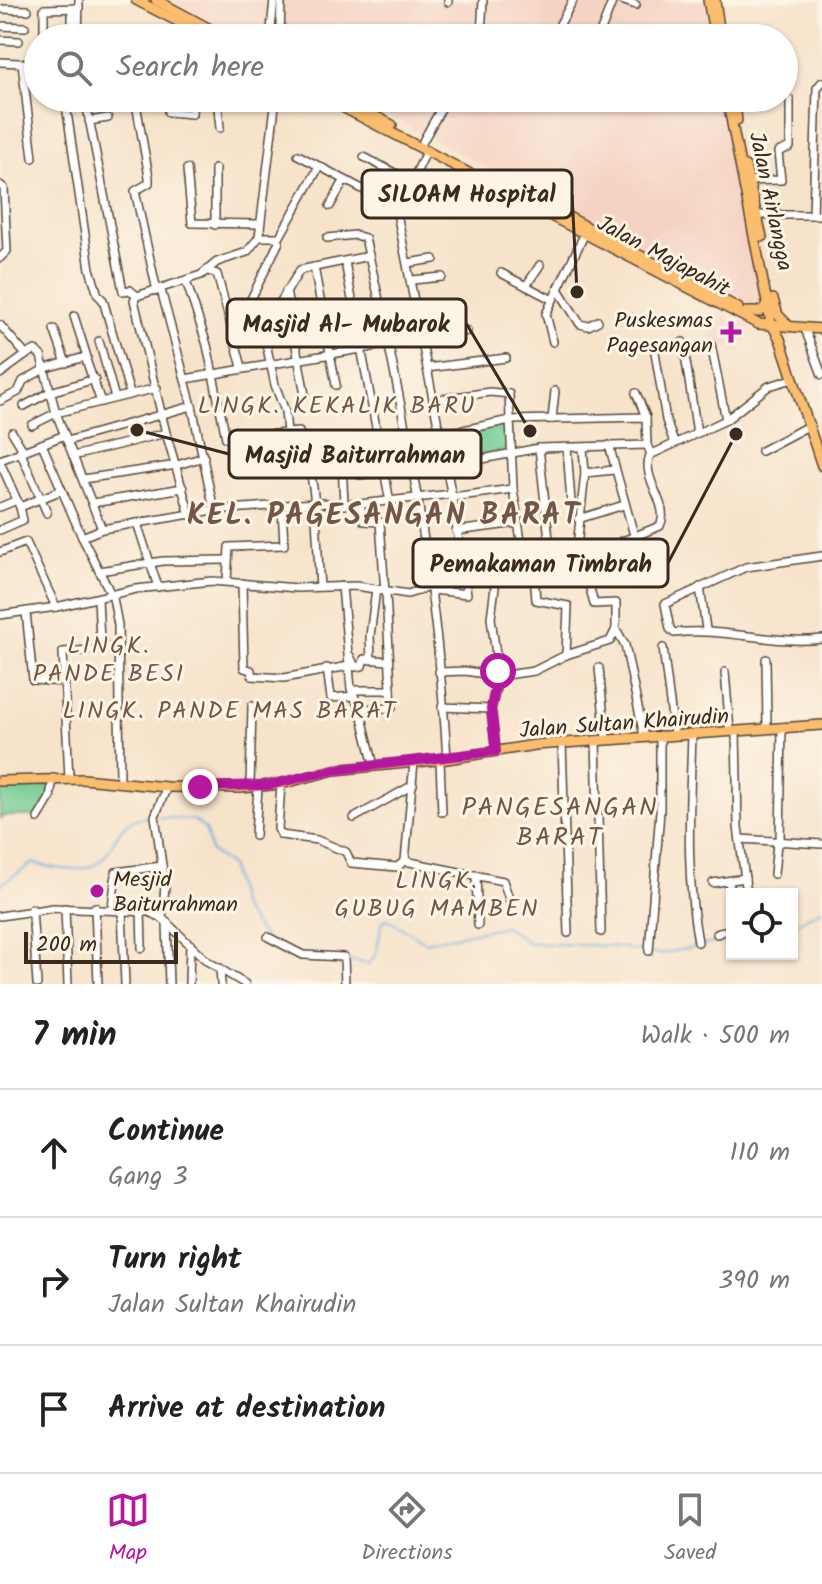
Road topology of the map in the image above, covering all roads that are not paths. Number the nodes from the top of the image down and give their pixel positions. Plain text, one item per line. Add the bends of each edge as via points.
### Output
1 (136, 0) edge
2 (156, 0) edge
3 (274, 0) edge
4 (283, 0) edge
5 (483, 0) edge
6 (573, 0) edge
7 (613, 0) edge
8 (621, 0) edge
9 (708, 0) edge
10 (715, 0) edge
11 (77, 5) edge
12 (636, 5) dead end
13 (0, 9) edge
14 (28, 10) dead end
15 (44, 24) edge
16 (183, 24) edge
17 (201, 24) edge
18 (271, 24) edge
19 (282, 24) edge
20 (483, 24) edge
21 (560, 24) dead end
22 (604, 24) edge
23 (714, 24) edge
24 (717, 24) edge
25 (0, 26) edge
26 (24, 27) edge
27 (0, 40) edge
28 (19, 41) dead end
29 (0, 62) edge
30 (22, 63) joint
31 (24, 80) edge
32 (822, 82) edge
33 (28, 112) edge
34 (67, 112) edge
35 (87, 112) edge
36 (137, 112) edge
37 (168, 112) dead end
38 (192, 112) edge
39 (218, 112) edge
40 (274, 112) edge
41 (356, 112) edge
42 (364, 112) edge
43 (441, 112) edge
44 (730, 112) edge
45 (736, 112) edge
46 (790, 112) edge
47 (108, 118) dead end
48 (89, 121) junction
49 (220, 128) dead end
50 (393, 129) junction
51 (425, 146) junction
52 (298, 155) dead end
53 (364, 157) dead end
54 (33, 158) dead end
55 (319, 167) junction
56 (187, 169) dead end
57 (215, 169) dead end
58 (344, 181) junction
59 (746, 181) junction
60 (412, 182) junction
61 (2, 186) edge
62 (330, 206) dead end
63 (398, 208) junction
64 (758, 215) junction
65 (818, 215) edge
66 (568, 220) junction
67 (260, 224) junction
68 (215, 225) junction
69 (585, 233) junction
70 (259, 237) junction
71 (327, 238) dead end
72 (279, 240) junction
73 (369, 256) junction
74 (0, 258) edge
75 (434, 259) dead end
76 (345, 262) junction
77 (408, 263) junction
78 (540, 265) dead end
79 (314, 267) junction
80 (208, 271) junction
81 (501, 273) dead end
82 (442, 277) dead end
83 (412, 280) junction
84 (186, 281) junction
85 (526, 286) junction
86 (558, 289) junction
87 (159, 290) junction
88 (286, 291) junction
89 (137, 296) junction
90 (553, 300) junction
91 (458, 305) dead end
92 (772, 305) junction
93 (259, 311) junction
94 (417, 311) junction
95 (746, 312) junction
96 (74, 316) dead end
97 (598, 321) dead end
98 (777, 324) junction
99 (0, 325) edge
100 (822, 327) edge
101 (54, 329) dead end
102 (805, 329) junction
103 (467, 331) dead end
104 (422, 337) junction
105 (99, 341) dead end
106 (389, 342) junction
107 (553, 342) dead end
108 (683, 342) dead end
109 (711, 344) dead end
110 (362, 347) junction
111 (332, 352) junction
112 (655, 352) dead end
113 (26, 355) junction
114 (87, 357) junction
115 (506, 358) dead end
116 (300, 359) junction
117 (270, 362) junction
118 (66, 363) junction
119 (242, 367) junction
120 (46, 368) junction
121 (427, 368) junction
122 (0, 374) edge
123 (211, 374) junction
124 (822, 375) edge
125 (95, 379) junction
126 (185, 379) junction
127 (793, 379) junction
128 (336, 385) dead end
129 (157, 388) junction
130 (555, 391) dead end
131 (50, 392) junction
132 (636, 393) dead end
133 (130, 394) junction
134 (305, 395) dead end
135 (115, 398) junction
136 (434, 400) junction
137 (0, 401) edge
138 (101, 402) junction
139 (24, 406) dead end
140 (192, 406) junction
141 (56, 413) junction
142 (162, 413) junction
143 (646, 417) junction
144 (552, 419) junction
145 (510, 420) junction
146 (726, 420) junction
147 (32, 425) dead end
148 (810, 425) junction
149 (12, 432) dead end
150 (166, 433) junction
151 (287, 433) junction
152 (697, 433) junction
153 (440, 435) junction
154 (66, 438) junction
155 (674, 443) junction
156 (42, 444) junction
157 (609, 445) junction
158 (647, 445) junction
159 (539, 448) junction
160 (567, 448) junction
161 (583, 448) junction
162 (22, 450) junction
163 (511, 451) junction
164 (761, 451) dead end
165 (651, 454) junction
166 (73, 456) junction
167 (204, 457) junction
168 (0, 461) edge
169 (342, 462) dead end
170 (177, 465) junction
171 (446, 466) junction
172 (822, 466) edge
173 (614, 470) junction
174 (384, 473) junction
175 (585, 473) junction
176 (359, 475) dead end
177 (83, 479) junction
178 (183, 488) junction
179 (513, 489) junction
180 (62, 490) junction
181 (452, 496) junction
182 (41, 498) junction
183 (419, 498) junction
184 (390, 502) junction
185 (571, 502) dead end
186 (93, 503) junction
187 (315, 503) junction
188 (19, 504) junction
189 (360, 504) junction
190 (344, 505) junction
191 (624, 505) junction
192 (282, 506) junction
193 (0, 507) edge
194 (214, 510) junction
195 (47, 513) dead end
196 (190, 515) junction
197 (578, 519) junction
198 (137, 523) junction
199 (517, 523) junction
200 (102, 529) junction
201 (0, 530) edge
202 (456, 531) junction
203 (634, 535) junction
204 (82, 537) junction
205 (550, 548) junction
206 (581, 548) junction
207 (532, 551) junction
208 (0, 552) edge
209 (523, 554) junction
210 (822, 556) edge
211 (227, 560) junction
212 (151, 562) junction
213 (486, 562) junction
214 (462, 567) junction
215 (99, 571) junction
216 (227, 581) junction
217 (242, 583) junction
218 (342, 586) junction
219 (158, 587) junction
220 (320, 587) junction
221 (700, 587) junction
222 (432, 588) junction
223 (376, 589) junction
224 (386, 593) junction
225 (112, 595) junction
226 (98, 598) junction
227 (56, 607) junction
228 (26, 612) junction
229 (0, 615) edge
230 (616, 629) junction
231 (706, 629) junction
232 (822, 639) edge
233 (663, 648) dead end
234 (566, 655) junction
235 (766, 659) dead end
236 (371, 660) junction
237 (348, 661) junction
238 (389, 661) junction
239 (327, 668) junction
240 (599, 668) dead end
241 (439, 672) junction
242 (725, 672) dead end
243 (499, 676) junction
244 (65, 682) junction
245 (391, 690) junction
246 (353, 692) junction
247 (252, 706) dead end
248 (442, 707) junction
249 (360, 709) junction
250 (491, 709) junction
251 (822, 725) edge
252 (782, 727) junction
253 (767, 728) junction
254 (733, 731) junction
255 (674, 734) junction
256 (692, 734) junction
257 (660, 735) junction
258 (644, 736) junction
259 (601, 739) junction
260 (562, 742) junction
261 (496, 751) junction
262 (444, 760) junction
263 (414, 762) junction
264 (374, 766) junction
265 (53, 778) junction
266 (69, 779) junction
267 (0, 781) edge
268 (120, 782) junction
269 (281, 784) junction
270 (413, 785) junction
271 (167, 787) junction
272 (254, 787) junction
273 (442, 812) dead end
274 (38, 818) dead end
275 (354, 818) dead end
276 (255, 836) dead end
277 (740, 839) junction
278 (779, 843) junction
279 (822, 844) edge
280 (405, 861) junction
281 (162, 866) junction
282 (774, 874) dead end
283 (476, 875) junction
284 (745, 878) junction
285 (729, 882) junction
286 (713, 883) dead end
287 (730, 888) edge
288 (746, 888) edge
289 (95, 907) junction
290 (65, 908) junction
291 (112, 908) junction
292 (32, 909) junction
293 (122, 909) junction
294 (141, 910) junction
295 (514, 913) dead end
296 (0, 916) edge
297 (164, 919) junction
298 (478, 925) dead end
299 (726, 930) edge
300 (601, 932) dead end
301 (568, 933) dead end
302 (717, 934) dead end
303 (268, 937) dead end
304 (698, 942) dead end
305 (190, 944) junction
306 (142, 948) dead end
307 (649, 951) dead end
308 (220, 968) junction
309 (37, 984) edge
310 (68, 984) edge
311 (98, 984) edge
312 (125, 984) edge
313 (169, 984) edge
314 (189, 984) edge
315 (221, 984) edge
316 (244, 984) edge
317 (345, 984) edge

1 - 16 main road
2 - 17 main road
3 - 18 street
4 - 19 street
5 - 20 street
6 - 21 street
7 - 22 street
8 - 12 street
9 - 23 main road
10 - 24 main road
11 - 15 street via 44,9
13 - 14 street
25 - 26 street
27 - 28 street
29 - 30 street
30 - 31 street
32 - 65 street via 817,88
33 - 54 street
34 - 133 street via 86,245
35 - 48 street
36 - 87 street via 149,182 135,191
37 - 38 street
39 - 49 street
40 - 67 street
41 - 50 main road, Jalan Majapahit
42 - 50 main road, Jalan Majapahit
43 - 51 street
44 - 59 main road, Jalan Airlangga
45 - 59 main road, Jalan Airlangga
46 - 59 street via 790,147 778,152 782,179
47 - 48 street
48 - 89 street via 123,291
50 - 51 main road, Jalan Majapahit
51 - 60 street
51 - 66 main road, Jalan Majapahit
52 - 55 street
53 - 60 street
55 - 58 street
55 - 72 street
56 - 68 street via 189,219
57 - 68 street
58 - 62 street
58 - 63 street
59 - 64 main road, Jalan Airlangga
59 - 92 main road, Jalan Airlangga
60 - 63 street
61 - 74 street via 7,251
63 - 77 street
64 - 65 street
64 - 92 main road, Jalan Airlangga
66 - 69 main road, Jalan Majapahit
66 - 95 main road, Jalan Majapahit
67 - 68 street
67 - 70 street
69 - 86 street
69 - 98 main road, Jalan Majapahit via 758,324
70 - 72 street
70 - 80 street via 247,252 217,262
71 - 73 street via 361,235
72 - 93 street via 251,296 250,303
73 - 76 street
73 - 106 street
75 - 77 street
76 - 79 street
76 - 110 street
77 - 83 street
78 - 85 street
79 - 88 street via 298,272
79 - 111 street
80 - 84 street
80 - 119 street via 217,274
81 - 85 street
82 - 83 street
83 - 94 street
84 - 87 street
84 - 123 street
85 - 90 street
86 - 90 street
86 - 97 street via 580,324
87 - 89 street
87 - 126 street
88 - 93 street via 273,314
88 - 116 street
89 - 129 street via 135,309
90 - 107 street via 546,314
91 - 94 street
92 - 95 main road
92 - 98 main road
92 - 98 main road
93 - 117 street
94 - 104 street
95 - 98 main road, Jalan Majapahit
96 - 114 street
98 - 100 main road
98 - 102 main road, Jalan Majapahit
98 - 127 main road
99 - 113 street
100 - 102 main road, Jalan Majapahit
101 - 118 street
102 - 124 street
103 - 104 street
104 - 106 street
104 - 121 street
105 - 135 street
106 - 110 street
106 - 183 street
108 - 152 street
109 - 146 street
110 - 111 street
110 - 174 street
111 - 116 street
111 - 128 street
112 - 155 street
113 - 120 street via 35,350
113 - 122 street
114 - 118 street
114 - 125 street
115 - 121 street
116 - 117 street
116 - 134 street
117 - 119 street
117 - 151 street
118 - 120 street
119 - 123 street
120 - 131 street
120 - 137 street
121 - 136 street
123 - 126 street
123 - 151 street via 228,439
125 - 131 street
125 - 138 street
126 - 140 street
127 - 146 street via 765,388
127 - 148 main road
129 - 133 street
129 - 142 street
130 - 144 street
131 - 139 street
131 - 141 street
132 - 143 street
133 - 135 street
135 - 138 street
136 - 145 street via 507,393
136 - 153 street
138 - 141 street
140 - 142 street
140 - 167 street
141 - 147 street
141 - 154 street
142 - 150 street
142 - 154 street
143 - 144 street
143 - 158 street
144 - 145 street
145 - 153 street
145 - 163 street
146 - 152 street
148 - 164 street
148 - 172 main road
149 - 162 street
150 - 166 street
150 - 170 street
151 - 187 street via 300,432 307,443
152 - 155 street
153 - 171 street
154 - 156 street
154 - 166 street
155 - 165 street
156 - 162 street
156 - 180 street
157 - 158 street
157 - 161 street
157 - 173 street
158 - 165 street
159 - 160 street
159 - 163 street
159 - 205 street
160 - 161 street
160 - 185 street
161 - 175 street
162 - 168 street
162 - 182 street
163 - 171 street
163 - 179 street
165 - 203 street via 648,471 663,522
166 - 177 street
167 - 170 street
167 - 194 street
168 - 188 street
169 - 190 street
170 - 177 street
170 - 178 street
171 - 181 street
173 - 175 street
173 - 191 street
174 - 176 street
174 - 184 street
175 - 197 street
177 - 186 street
178 - 186 street
178 - 196 street
179 - 181 street
179 - 199 street
180 - 182 street
180 - 204 street
181 - 183 street
181 - 202 street
182 - 188 street
182 - 195 street
183 - 184 street
183 - 222 street
184 - 189 street
186 - 200 street
187 - 190 street
187 - 192 street
187 - 220 street
188 - 193 street
188 - 201 street via 23,520
189 - 190 street
189 - 224 street via 364,521 380,522
191 - 197 street
191 - 203 street
192 - 194 street
192 - 211 street via 284,545 230,547
194 - 196 street
196 - 198 street
197 - 206 street
198 - 200 street
198 - 212 street
199 - 202 street
199 - 209 street
200 - 204 street
202 - 214 street
203 - 206 street via 607,548
204 - 215 street
205 - 206 street
205 - 207 street
206 - 230 street via 594,604 616,603
207 - 209 street
207 - 234 street via 536,600 568,606
208 - 227 street via 26,542
209 - 213 street
210 - 221 street via 746,567
211 - 212 street
211 - 216 street
212 - 215 street
212 - 219 street
213 - 214 street
213 - 243 street via 495,587 491,618
214 - 222 street via 467,594
215 - 225 street
216 - 217 street
216 - 219 street
217 - 220 street
217 - 239 street via 244,668 257,676 284,678
218 - 220 street
218 - 223 street
218 - 237 street
219 - 225 street
221 - 231 street
221 - 231 street via 665,604 672,631
222 - 224 street
222 - 241 street
223 - 224 street
223 - 236 street
224 - 238 street
225 - 226 street
225 - 268 street via 118,625
226 - 227 street
226 - 244 street via 100,642 105,649 64,650
227 - 228 street
228 - 229 street
228 - 244 street via 34,681
230 - 234 street via 599,647
230 - 258 street via 625,645
231 - 232 street via 794,641
233 - 255 street
234 - 243 street via 534,671
235 - 253 street
236 - 237 street via 355,667 354,659
236 - 238 street
237 - 239 street
237 - 246 street
238 - 245 street
239 - 246 street via 331,698
240 - 259 street
241 - 243 street
241 - 248 street
242 - 254 street
243 - 250 street
244 - 266 street
245 - 246 street
245 - 249 street via 390,710
246 - 249 street
247 - 272 street
248 - 250 street
248 - 262 street
249 - 264 street
250 - 261 street
251 - 252 main road, Jalan Sultan Khairudin
252 - 253 main road, Jalan Sultan Khairudin
252 - 278 street
253 - 254 main road, Jalan Sultan Khairudin
254 - 256 main road, Jalan Sultan Khairudin
254 - 277 street
255 - 256 main road, Jalan Sultan Khairudin
255 - 257 main road, Jalan Sultan Khairudin
256 - 304 street via 688,840
257 - 258 main road, Jalan Sultan Khairudin
257 - 307 street
258 - 259 main road, Jalan Sultan Khairudin
259 - 260 main road, Jalan Sultan Khairudin
259 - 300 street
260 - 261 main road, Jalan Sultan Khairudin
260 - 301 street
261 - 262 main road, Jalan Sultan Khairudin
262 - 263 main road, Jalan Sultan Khairudin
262 - 273 street
263 - 264 main road, Jalan Sultan Khairudin
263 - 270 street
264 - 269 main road, Jalan Sultan Khairudin via 324,771
265 - 266 main road, Jalan Sultan Khairudin
265 - 267 main road, Jalan Sultan Khairudin
265 - 274 street via 50,798
266 - 268 main road, Jalan Sultan Khairudin
268 - 271 main road, Jalan Sultan Khairudin
269 - 272 main road, Jalan Sultan Khairudin
269 - 280 street via 281,835 317,840 346,852 351,863 397,867
270 - 275 street
270 - 280 street
271 - 272 main road, Jalan Sultan Khairudin
271 - 281 street via 155,818
272 - 276 street
277 - 278 street
277 - 284 street
278 - 279 street
278 - 282 street
280 - 283 street
281 - 291 street via 116,872
281 - 297 street
283 - 295 street via 507,884
283 - 298 street
284 - 285 street
284 - 288 street
285 - 286 street
285 - 287 street
289 - 290 street
289 - 291 street
289 - 311 street
290 - 292 street
290 - 310 street
291 - 293 street
292 - 296 street
292 - 309 street
293 - 294 street
293 - 312 street
294 - 297 street
294 - 306 street
297 - 305 street
297 - 313 street
299 - 302 street
303 - 317 street via 296,954 344,962
305 - 308 street
305 - 314 street
308 - 315 street
308 - 316 street

